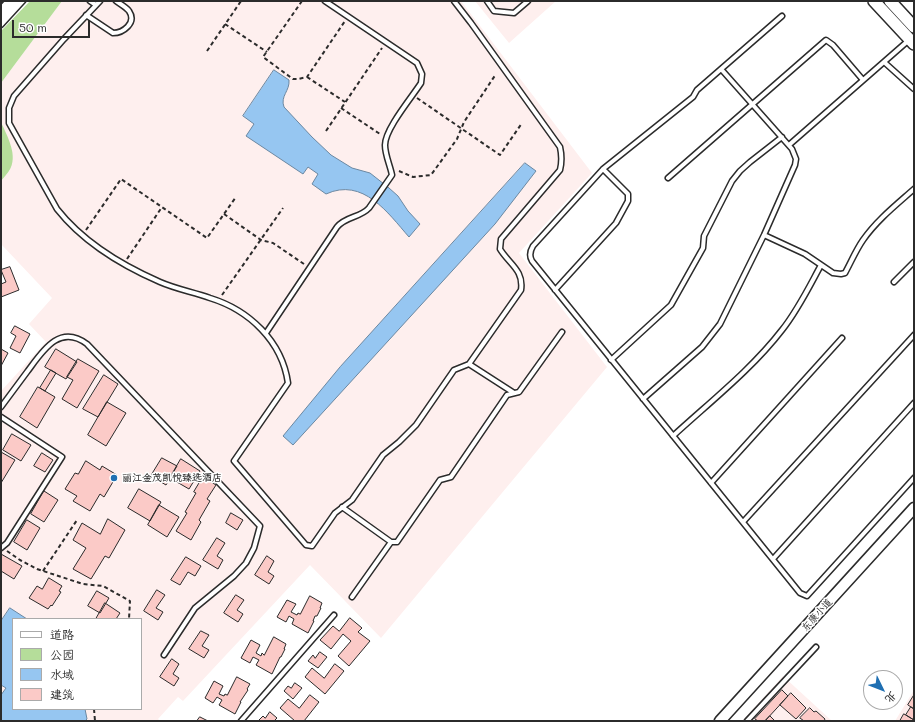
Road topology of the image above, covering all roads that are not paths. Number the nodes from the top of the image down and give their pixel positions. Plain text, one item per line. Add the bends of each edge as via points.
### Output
1 (14, 1) edge
2 (23, 1) edge
3 (90, 1) edge
4 (100, 1) edge
5 (116, 1) edge
6 (325, 1) edge
7 (454, 1) edge
8 (487, 1) edge
9 (528, 1) edge
10 (874, 1) edge
11 (890, 1) edge
12 (96, 5) junction
13 (1, 15) edge
14 (86, 15) junction
15 (782, 16) dead end
16 (1, 25) edge
17 (914, 27) edge
18 (912, 41) edge
19 (884, 62) junction
20 (721, 69) junction
21 (863, 80) junction
22 (914, 89) edge
23 (752, 104) junction
24 (782, 137) junction
25 (789, 144) junction
26 (603, 169) junction
27 (668, 178) dead end
28 (914, 189) edge
29 (764, 235) junction
30 (914, 262) edge
31 (821, 265) junction
32 (894, 282) dead end
33 (555, 290) junction
34 (562, 332) dead end
35 (266, 333) junction
36 (914, 335) edge
37 (842, 338) dead end
38 (611, 360) junction
39 (469, 364) junction
40 (514, 393) junction
41 (643, 399) junction
42 (914, 403) edge
43 (1, 407) edge
44 (1, 417) edge
45 (673, 436) junction
46 (914, 478) edge
47 (712, 483) junction
48 (342, 508) junction
49 (914, 508) edge
50 (743, 522) junction
51 (391, 542) junction
52 (2, 548) edge
53 (773, 559) junction
54 (352, 597) dead end
55 (334, 615) dead end
56 (816, 647) dead end
57 (164, 655) dead end
58 (241, 721) edge
59 (720, 721) edge
60 (747, 721) edge

1 - 13 main road
2 - 16 lane
3 - 12 lane
4 - 12 lane
5 - 14 lane via 130,14 130,23 121,32 113,33
6 - 35 lane via 417,63 422,74 421,83 386,138 392,175 369,208 360,216 351,217 341,223
7 - 39 lane via 560,147 562,159 560,170 501,239 500,249 520,275 521,290
8 - 9 lane via 494,11 514,13
10 - 18 main road
11 - 17 main road
12 - 14 lane
14 - 35 lane via 14,96 8,113 9,123 49,197 65,219 82,235 124,264 161,282 218,301 238,311
15 - 20 lane
18 - 19 lane
19 - 21 lane
19 - 22 lane
20 - 23 lane
20 - 26 lane via 697,90 693,97
21 - 23 lane via 826,40
21 - 25 lane
23 - 24 lane
23 - 27 lane
24 - 25 lane
24 - 38 lane via 750,162 732,181 704,236 703,248 671,305
25 - 29 lane via 794,154 795,165
26 - 33 lane via 531,250 530,258
26 - 33 lane via 628,194 628,201 616,223
28 - 31 lane via 868,233 845,273 833,273
29 - 31 lane via 794,248
29 - 41 lane via 715,333
30 - 32 lane
31 - 45 lane via 782,331 753,363
33 - 38 lane
34 - 40 lane via 519,392
35 - 48 lane via 281,356 288,383 234,461 306,545 312,546 335,513
36 - 50 lane
37 - 47 lane
38 - 41 lane
39 - 40 lane
39 - 48 lane via 454,370 416,426 383,455 352,500
40 - 51 lane via 507,395 451,477 440,480 397,542
41 - 45 lane
42 - 53 lane
43 - 57 lane via 45,348 62,337 78,338 87,344 260,526 254,548 246,563 195,608
44 - 52 lane via 62,456
45 - 47 lane
46 - 53 lane via 808,596 800,593
47 - 50 lane
48 - 51 lane
49 - 59 street, 东康小道
50 - 53 lane
51 - 54 lane
55 - 58 lane
56 - 60 lane

